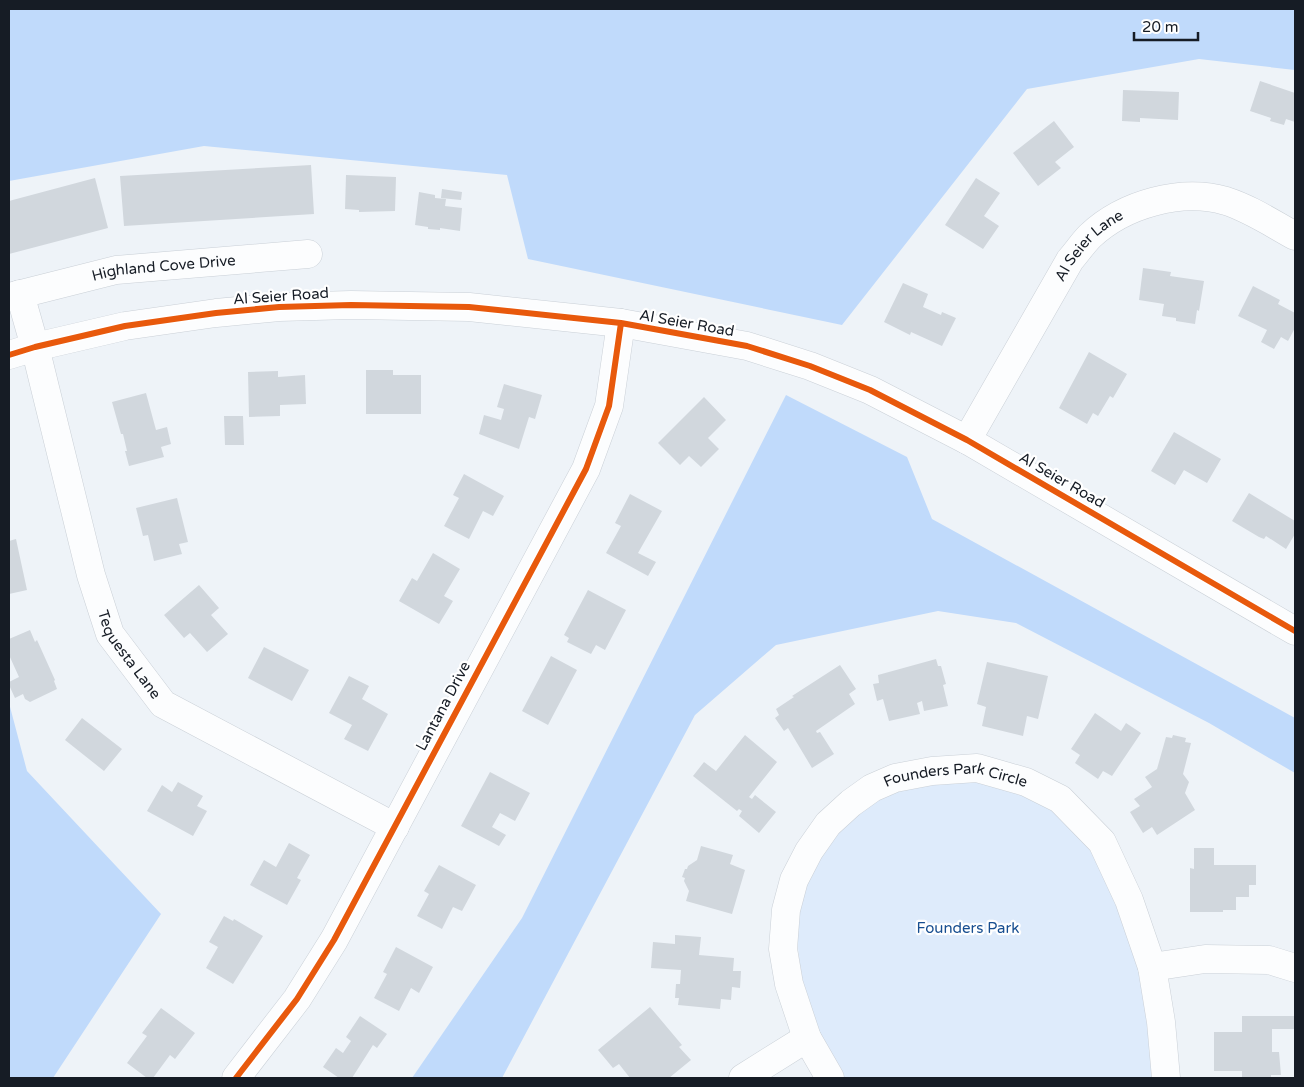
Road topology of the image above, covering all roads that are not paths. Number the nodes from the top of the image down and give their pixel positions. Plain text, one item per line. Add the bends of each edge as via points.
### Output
1 (1295, 236) edge
2 (308, 254) dead end
3 (15, 296) edge
4 (621, 323) junction
5 (35, 347) junction
6 (9, 355) edge
7 (967, 440) junction
8 (1295, 631) edge
9 (395, 827) junction
10 (1152, 967) junction
11 (1295, 968) edge
12 (807, 1038) junction
13 (236, 1078) edge
14 (743, 1078) edge
15 (830, 1078) edge
16 (1166, 1078) edge

1 - 7 street, Al Seier Lane via 1250,211 1208,197 1160,200 1112,220 1090,236 1070,260
2 - 3 street, Highland Cove Drive via 116,270
3 - 5 street, Highland Cove Drive
4 - 5 street, Al Seier Road via 469,307 280,307 125,326
4 - 7 street, Al Seier Road via 747,346 810,366 870,390
4 - 9 street, Lantana Drive via 609,406 586,469
5 - 6 street, Al Seier Road
5 - 9 street, Tequesta Lane via 91,576 110,634 163,704
7 - 8 street, Al Seier Road
9 - 13 street, Lantana Drive via 334,940 301,992
10 - 11 street via 1205,958 1269,960
10 - 12 street, Founders Park Circle via 1129,900 1102,842 1060,799 1026,782 977,768 932,771 896,778 872,788 828,824 794,880 786,910 784,949 789,984
10 - 16 street, Founders Park Circle
12 - 14 street
12 - 15 street, Founders Park Circle

